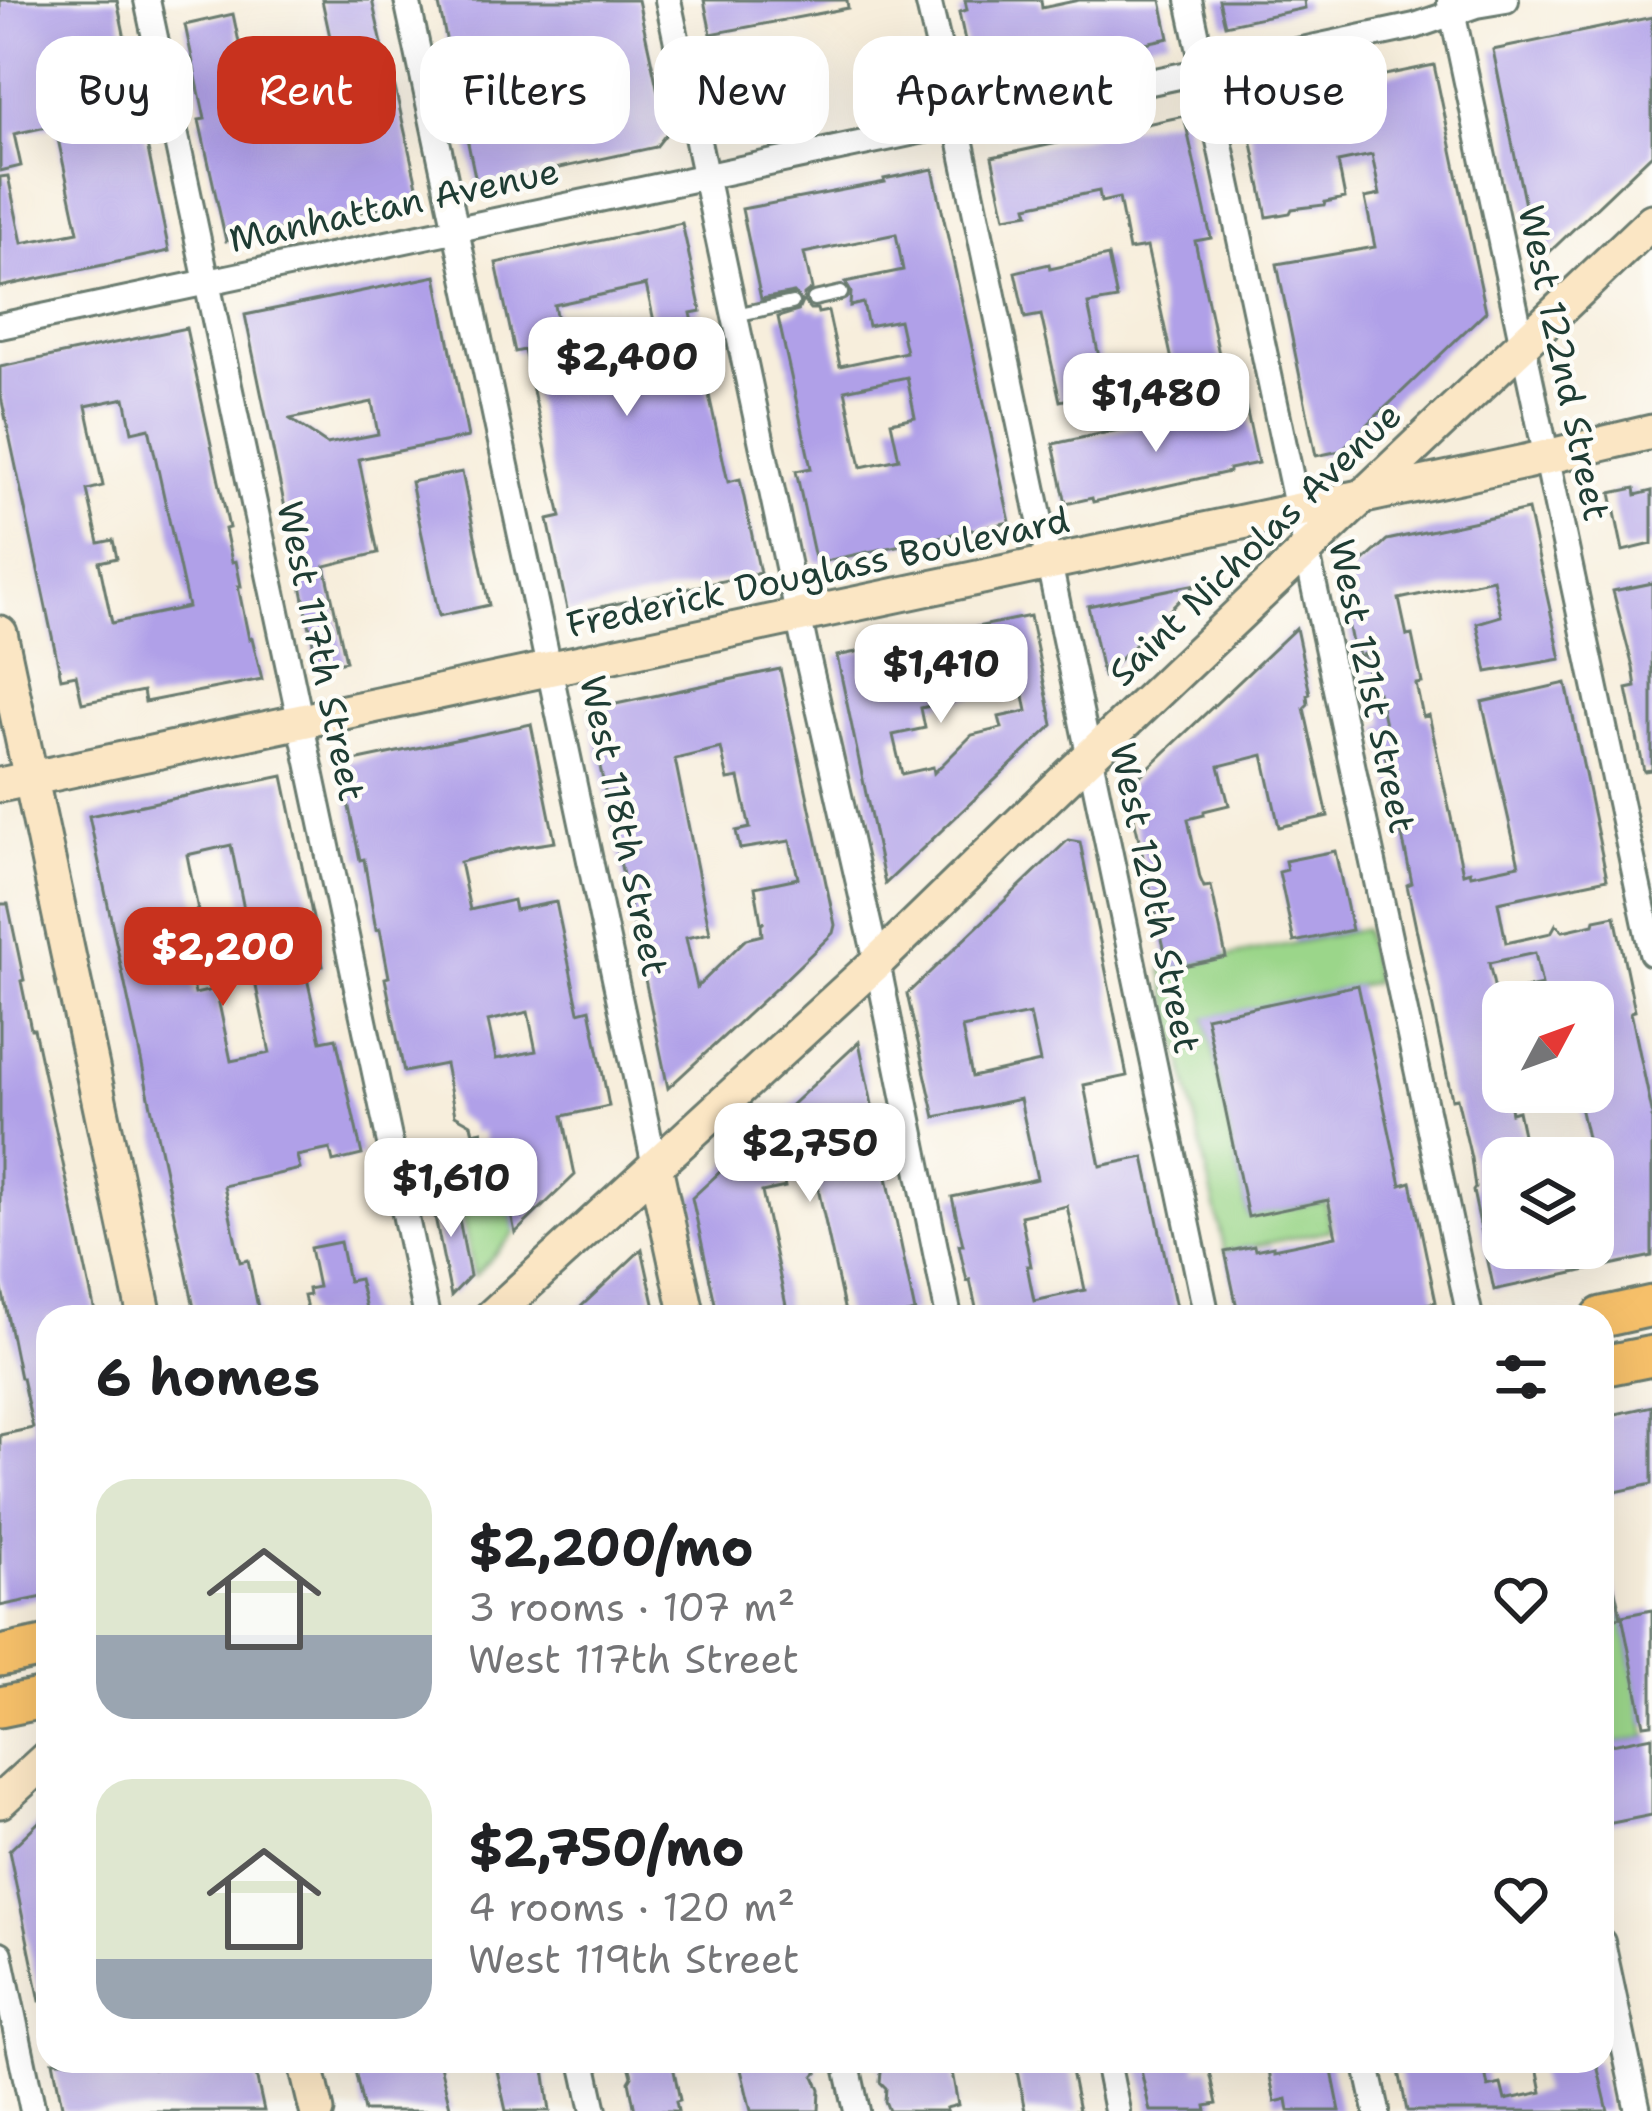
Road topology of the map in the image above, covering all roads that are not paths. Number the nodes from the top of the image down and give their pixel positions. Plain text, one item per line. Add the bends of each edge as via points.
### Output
1 (147, 0) edge
2 (407, 0) edge
3 (668, 0) edge
4 (928, 0) edge
5 (1189, 0) edge
6 (1506, 0) edge
7 (1451, 7) edge
8 (936, 36) edge
9 (1196, 36) edge
10 (1367, 36) edge
11 (862, 144) edge
12 (961, 144) edge
13 (1219, 144) edge
14 (705, 177) junction
15 (1652, 221) edge
16 (455, 230) junction
17 (206, 281) junction
18 (842, 293) dead end
19 (814, 298) dead end
20 (792, 303) dead end
21 (735, 315) junction
22 (0, 326) edge
23 (1523, 343) junction
24 (1652, 433) edge
25 (1546, 458) junction
26 (1364, 496) junction
27 (1297, 510) junction
28 (1306, 551) junction
29 (1048, 562) junction
30 (798, 616) junction
31 (0, 633) edge
32 (550, 668) junction
33 (299, 722) junction
34 (1089, 757) junction
35 (15, 782) edge
36 (1652, 953) edge
37 (877, 962) junction
38 (655, 1166) junction
39 (142, 1305) edge
40 (424, 1305) edge
41 (504, 1305) edge
42 (685, 1305) edge
43 (947, 1305) edge
44 (1204, 1305) edge
45 (1467, 1305) edge
46 (1652, 1306) edge
47 (1614, 1314) edge
48 (1652, 1356) edge
49 (1614, 1364) edge
50 (36, 1648) edge
51 (0, 1656) edge
52 (36, 1699) edge
53 (0, 1707) edge
54 (36, 1768) edge
55 (0, 1801) edge
56 (0, 1954) edge
57 (1614, 1998) edge
58 (308, 2073) edge
59 (585, 2073) edge
60 (849, 2073) edge
61 (1110, 2073) edge
62 (1369, 2073) edge
63 (33, 2111) edge
64 (316, 2111) edge
65 (593, 2111) edge
66 (857, 2111) edge
67 (1118, 2111) edge
68 (1377, 2111) edge
69 (1638, 2111) edge

1 - 17 street, West 117th Street
2 - 16 street, West 118th Street
3 - 14 street
4 - 8 street, West 120th Street
5 - 9 street, West 121st Street
6 - 7 street, Manhattan Avenue
7 - 10 street, Manhattan Avenue via 1415,26
7 - 23 street, West 122nd Street
11 - 14 street, Manhattan Avenue
12 - 29 street, West 120th Street
13 - 27 street, West 121st Street
14 - 16 street, Manhattan Avenue
14 - 21 street
15 - 23 main road, Saint Nicholas Avenue
16 - 17 street, Manhattan Avenue
16 - 32 street, West 118th Street
17 - 22 street, Manhattan Avenue
17 - 33 street, West 117th Street
18 - 19 lane
20 - 21 lane
21 - 30 street
23 - 25 street, West 122nd Street
23 - 26 main road, Saint Nicholas Avenue
24 - 25 main road, Frederick Douglass Boulevard
25 - 26 main road, Frederick Douglass Boulevard
25 - 36 street, West 122nd Street
26 - 27 main road, Frederick Douglass Boulevard
26 - 28 main road, Saint Nicholas Avenue
27 - 28 street, West 121st Street
27 - 29 main road, Frederick Douglass Boulevard
28 - 34 main road, Saint Nicholas Avenue
28 - 45 street, West 121st Street
29 - 30 main road, Frederick Douglass Boulevard
29 - 34 street, West 120th Street
30 - 32 main road, Frederick Douglass Boulevard
30 - 37 street
31 - 35 main road
32 - 33 main road, Frederick Douglass Boulevard
32 - 38 street, West 118th Street
33 - 35 main road, Frederick Douglass Boulevard
33 - 40 street, West 117th Street
34 - 37 main road, Saint Nicholas Avenue
34 - 44 street, West 120th Street
35 - 39 main road
37 - 38 main road, Saint Nicholas Avenue
37 - 43 street
38 - 41 main road, Saint Nicholas Avenue
38 - 42 main road, West 118th Street
46 - 47 main road
48 - 49 main road
50 - 51 main road
52 - 53 main road
54 - 55 main road
56 - 63 street
57 - 69 street
58 - 64 main road
59 - 65 street
60 - 66 street
61 - 67 street
62 - 68 street

